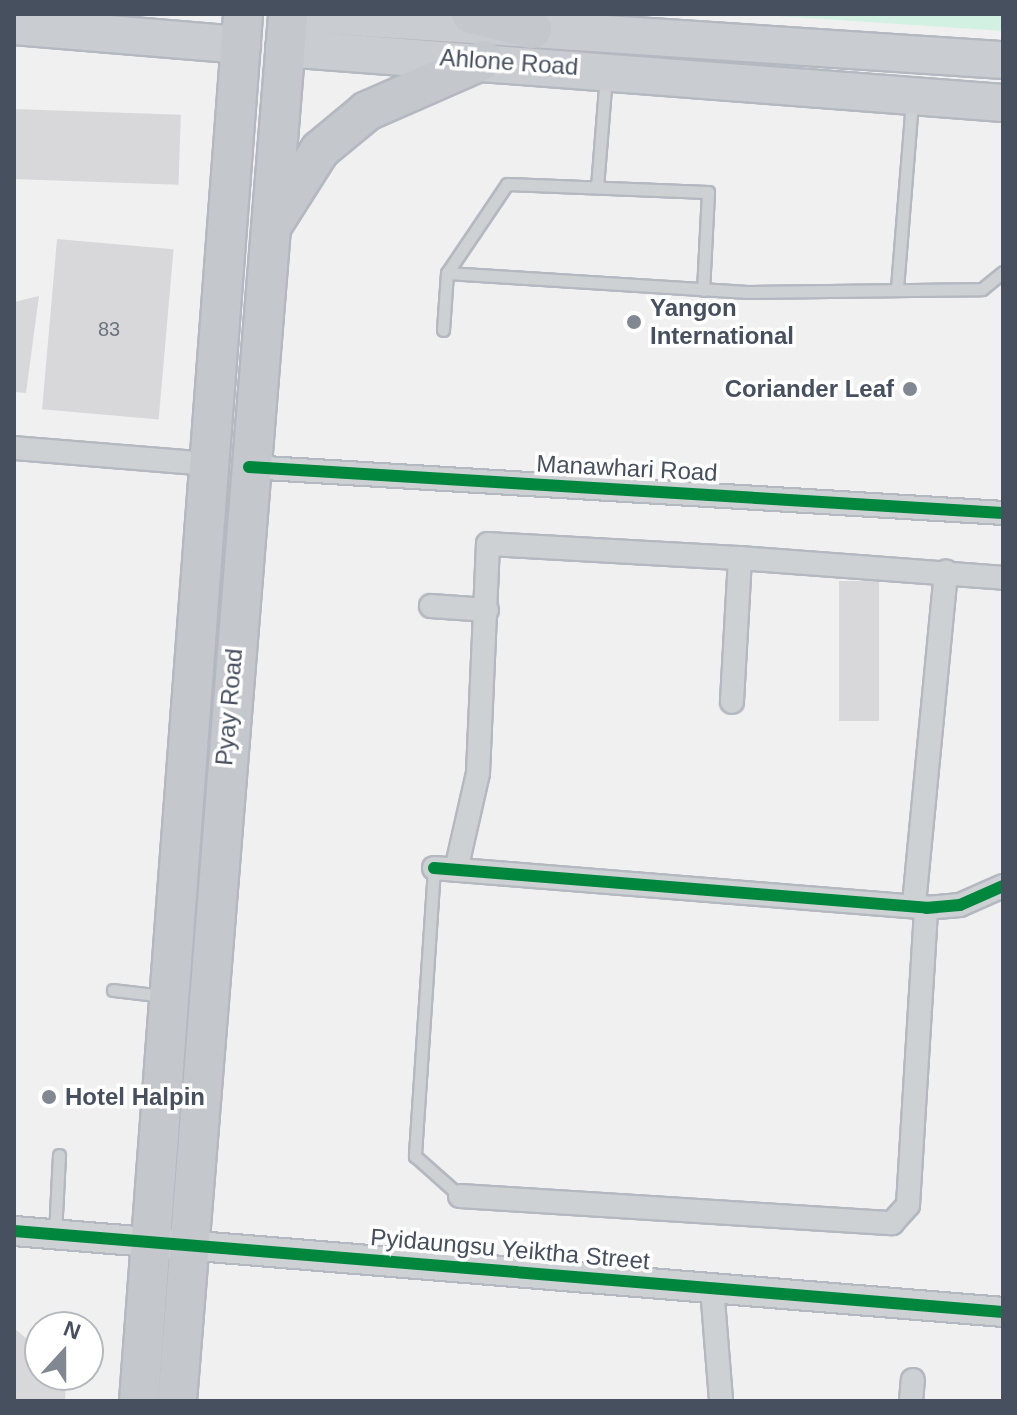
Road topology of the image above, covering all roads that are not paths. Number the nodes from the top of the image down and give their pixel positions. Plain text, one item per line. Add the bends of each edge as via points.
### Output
1 (304, 14) edge
2 (471, 14) edge
3 (14, 26) edge
4 (242, 29) edge
5 (532, 29) junction
6 (286, 31) edge
7 (608, 33) junction
8 (483, 60) junction
9 (1003, 60) edge
10 (606, 70) junction
11 (912, 95) junction
12 (1003, 103) edge
13 (597, 187) junction
14 (270, 230) junction
15 (1003, 272) edge
16 (447, 273) junction
17 (897, 288) junction
18 (703, 290) junction
19 (443, 330) dead end
20 (14, 448) edge
21 (210, 464) junction
22 (249, 467) junction
23 (1003, 513) edge
24 (740, 558) junction
25 (946, 572) junction
26 (1003, 578) edge
27 (431, 606) dead end
28 (487, 610) junction
29 (732, 702) dead end
30 (445, 869) junction
31 (1003, 886) edge
32 (920, 906) junction
33 (113, 990) dead end
34 (168, 997) junction
35 (59, 1155) dead end
36 (460, 1196) joint
37 (14, 1231) edge
38 (55, 1235) junction
39 (151, 1241) junction
40 (189, 1244) junction
41 (712, 1288) junction
42 (1003, 1312) edge
43 (139, 1401) edge
44 (177, 1401) edge
45 (721, 1401) edge

1 - 5 main road, Ahlone Road
2 - 5 highway
3 - 4 main road, Ahlone Road
4 - 6 highway, Ahlone Road
4 - 21 highway, Pyay Road
5 - 7 main road, Ahlone Road
6 - 8 main road, Ahlone Road
6 - 14 highway, Pyay Road
7 - 9 main road, Ahlone Road
7 - 10 main road
8 - 10 main road, Ahlone Road
8 - 14 highway via 367,111 320,150
10 - 11 main road, Ahlone Road
10 - 13 lane
11 - 12 main road, Ahlone Road
11 - 17 lane
13 - 16 lane via 507,184
13 - 18 lane via 708,192
14 - 22 highway, Pyay Road
15 - 17 lane via 982,289
16 - 18 lane
16 - 19 lane
17 - 18 lane
20 - 21 street
21 - 34 highway, Pyay Road
22 - 23 street, Manawhari Road
22 - 40 highway, Pyay Road
24 - 25 street
24 - 28 street via 488,544
24 - 29 street
25 - 26 street
25 - 32 street
27 - 28 street
28 - 30 street via 478,773
30 - 32 street
30 - 36 lane via 415,1156
31 - 32 street via 960,905
32 - 36 street via 908,1205 892,1223
33 - 34 lane
34 - 39 highway, Pyay Road
35 - 38 lane
37 - 38 street, Pyidaungsu Yeiktha Street
38 - 39 street, Pyidaungsu Yeiktha Street
39 - 40 street, Pyidaungsu Yeiktha Street
39 - 43 highway, Pyay Road
40 - 41 street, Pyidaungsu Yeiktha Street
40 - 44 highway, Pyay Road
41 - 42 street, Pyidaungsu Yeiktha Street
41 - 45 street

